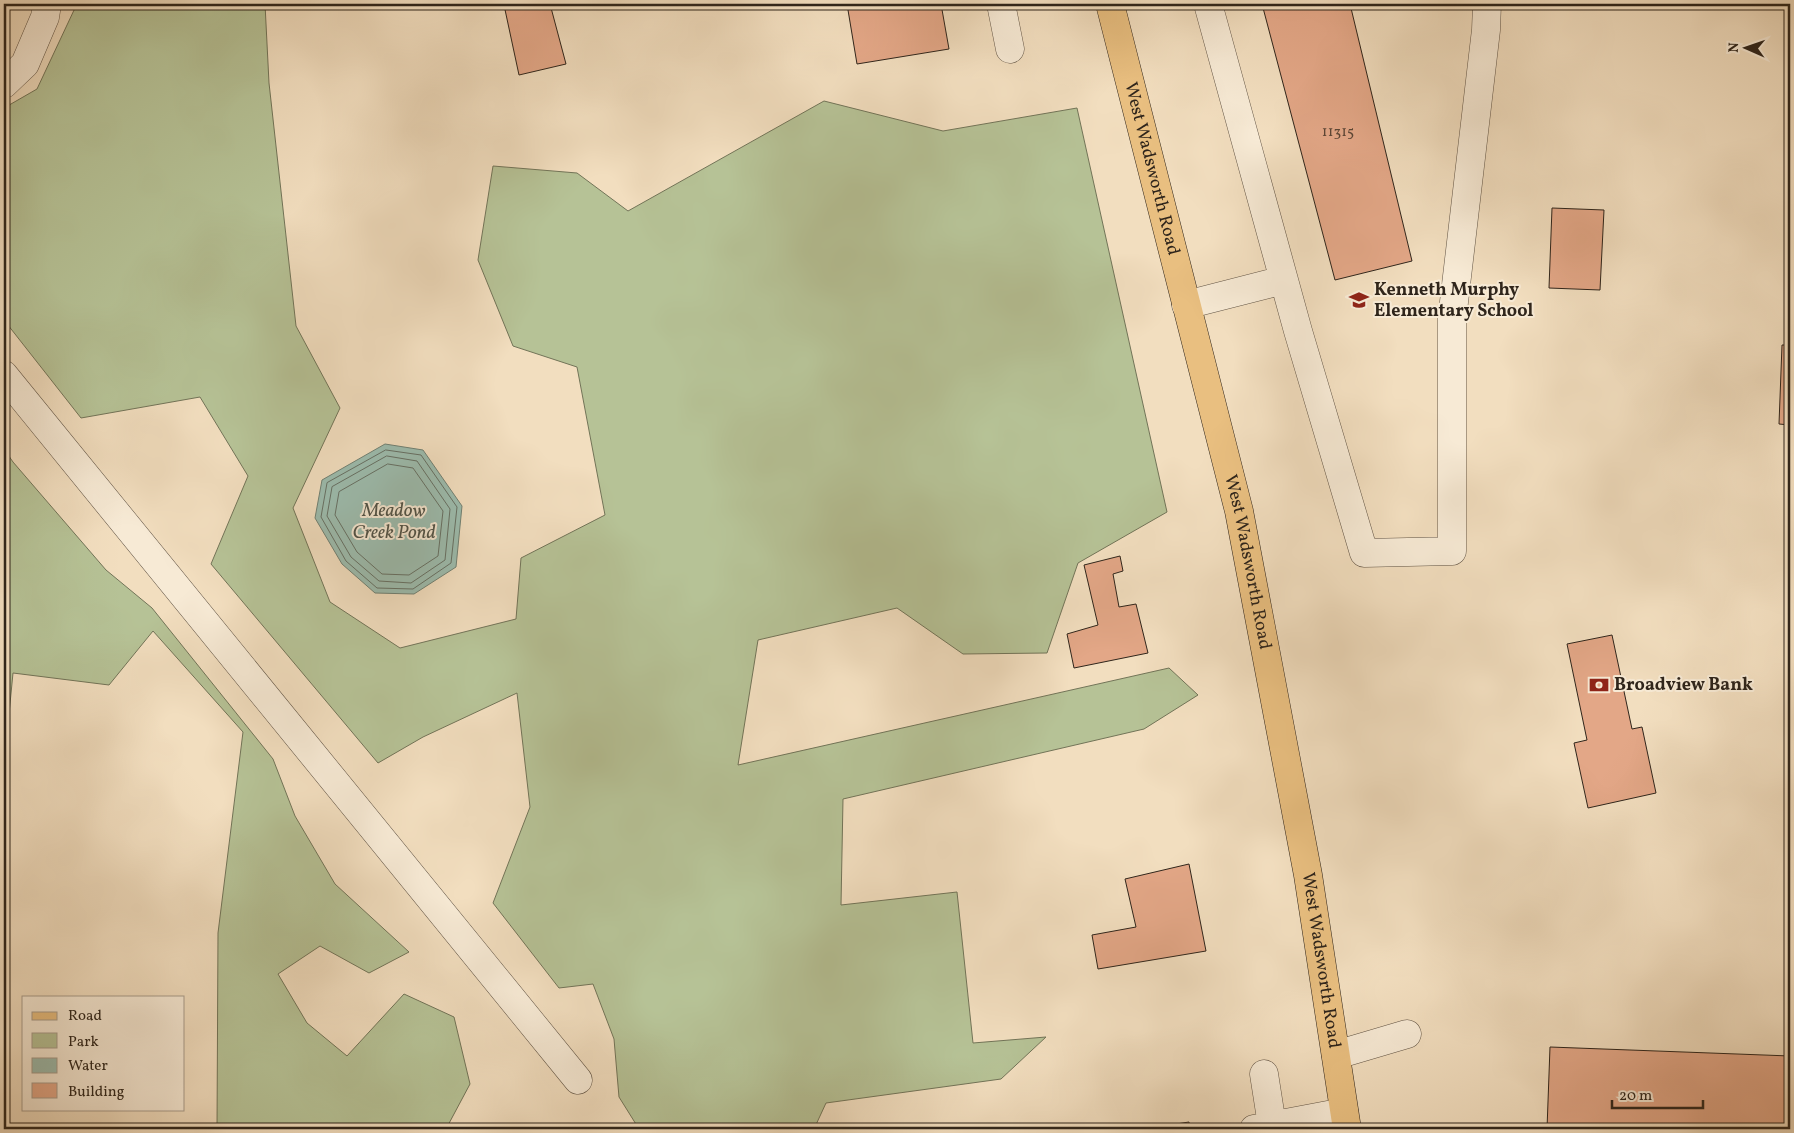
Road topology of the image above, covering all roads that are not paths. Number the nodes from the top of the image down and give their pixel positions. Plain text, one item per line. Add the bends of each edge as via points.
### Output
1 (48, 4) edge
2 (1001, 4) edge
3 (1110, 4) edge
4 (1208, 4) edge
5 (1487, 4) edge
6 (1010, 49) dead end
7 (4, 84) edge
8 (1284, 280) junction
9 (1186, 305) junction
10 (4, 375) edge
11 (1407, 1034) dead end
12 (1336, 1055) junction
13 (1264, 1074) dead end
14 (578, 1080) dead end
15 (1346, 1121) edge
16 (1263, 1127) edge

1 - 7 lane via 25,64
2 - 6 lane
3 - 9 main road, West Wadsworth Road
4 - 8 lane
5 - 8 lane via 1452,319 1452,552 1364,553
8 - 9 lane
9 - 12 main road, West Wadsworth Road via 1239,511 1308,875
10 - 14 lane
11 - 12 lane
12 - 15 main road, West Wadsworth Road
13 - 16 lane
15 - 16 lane

